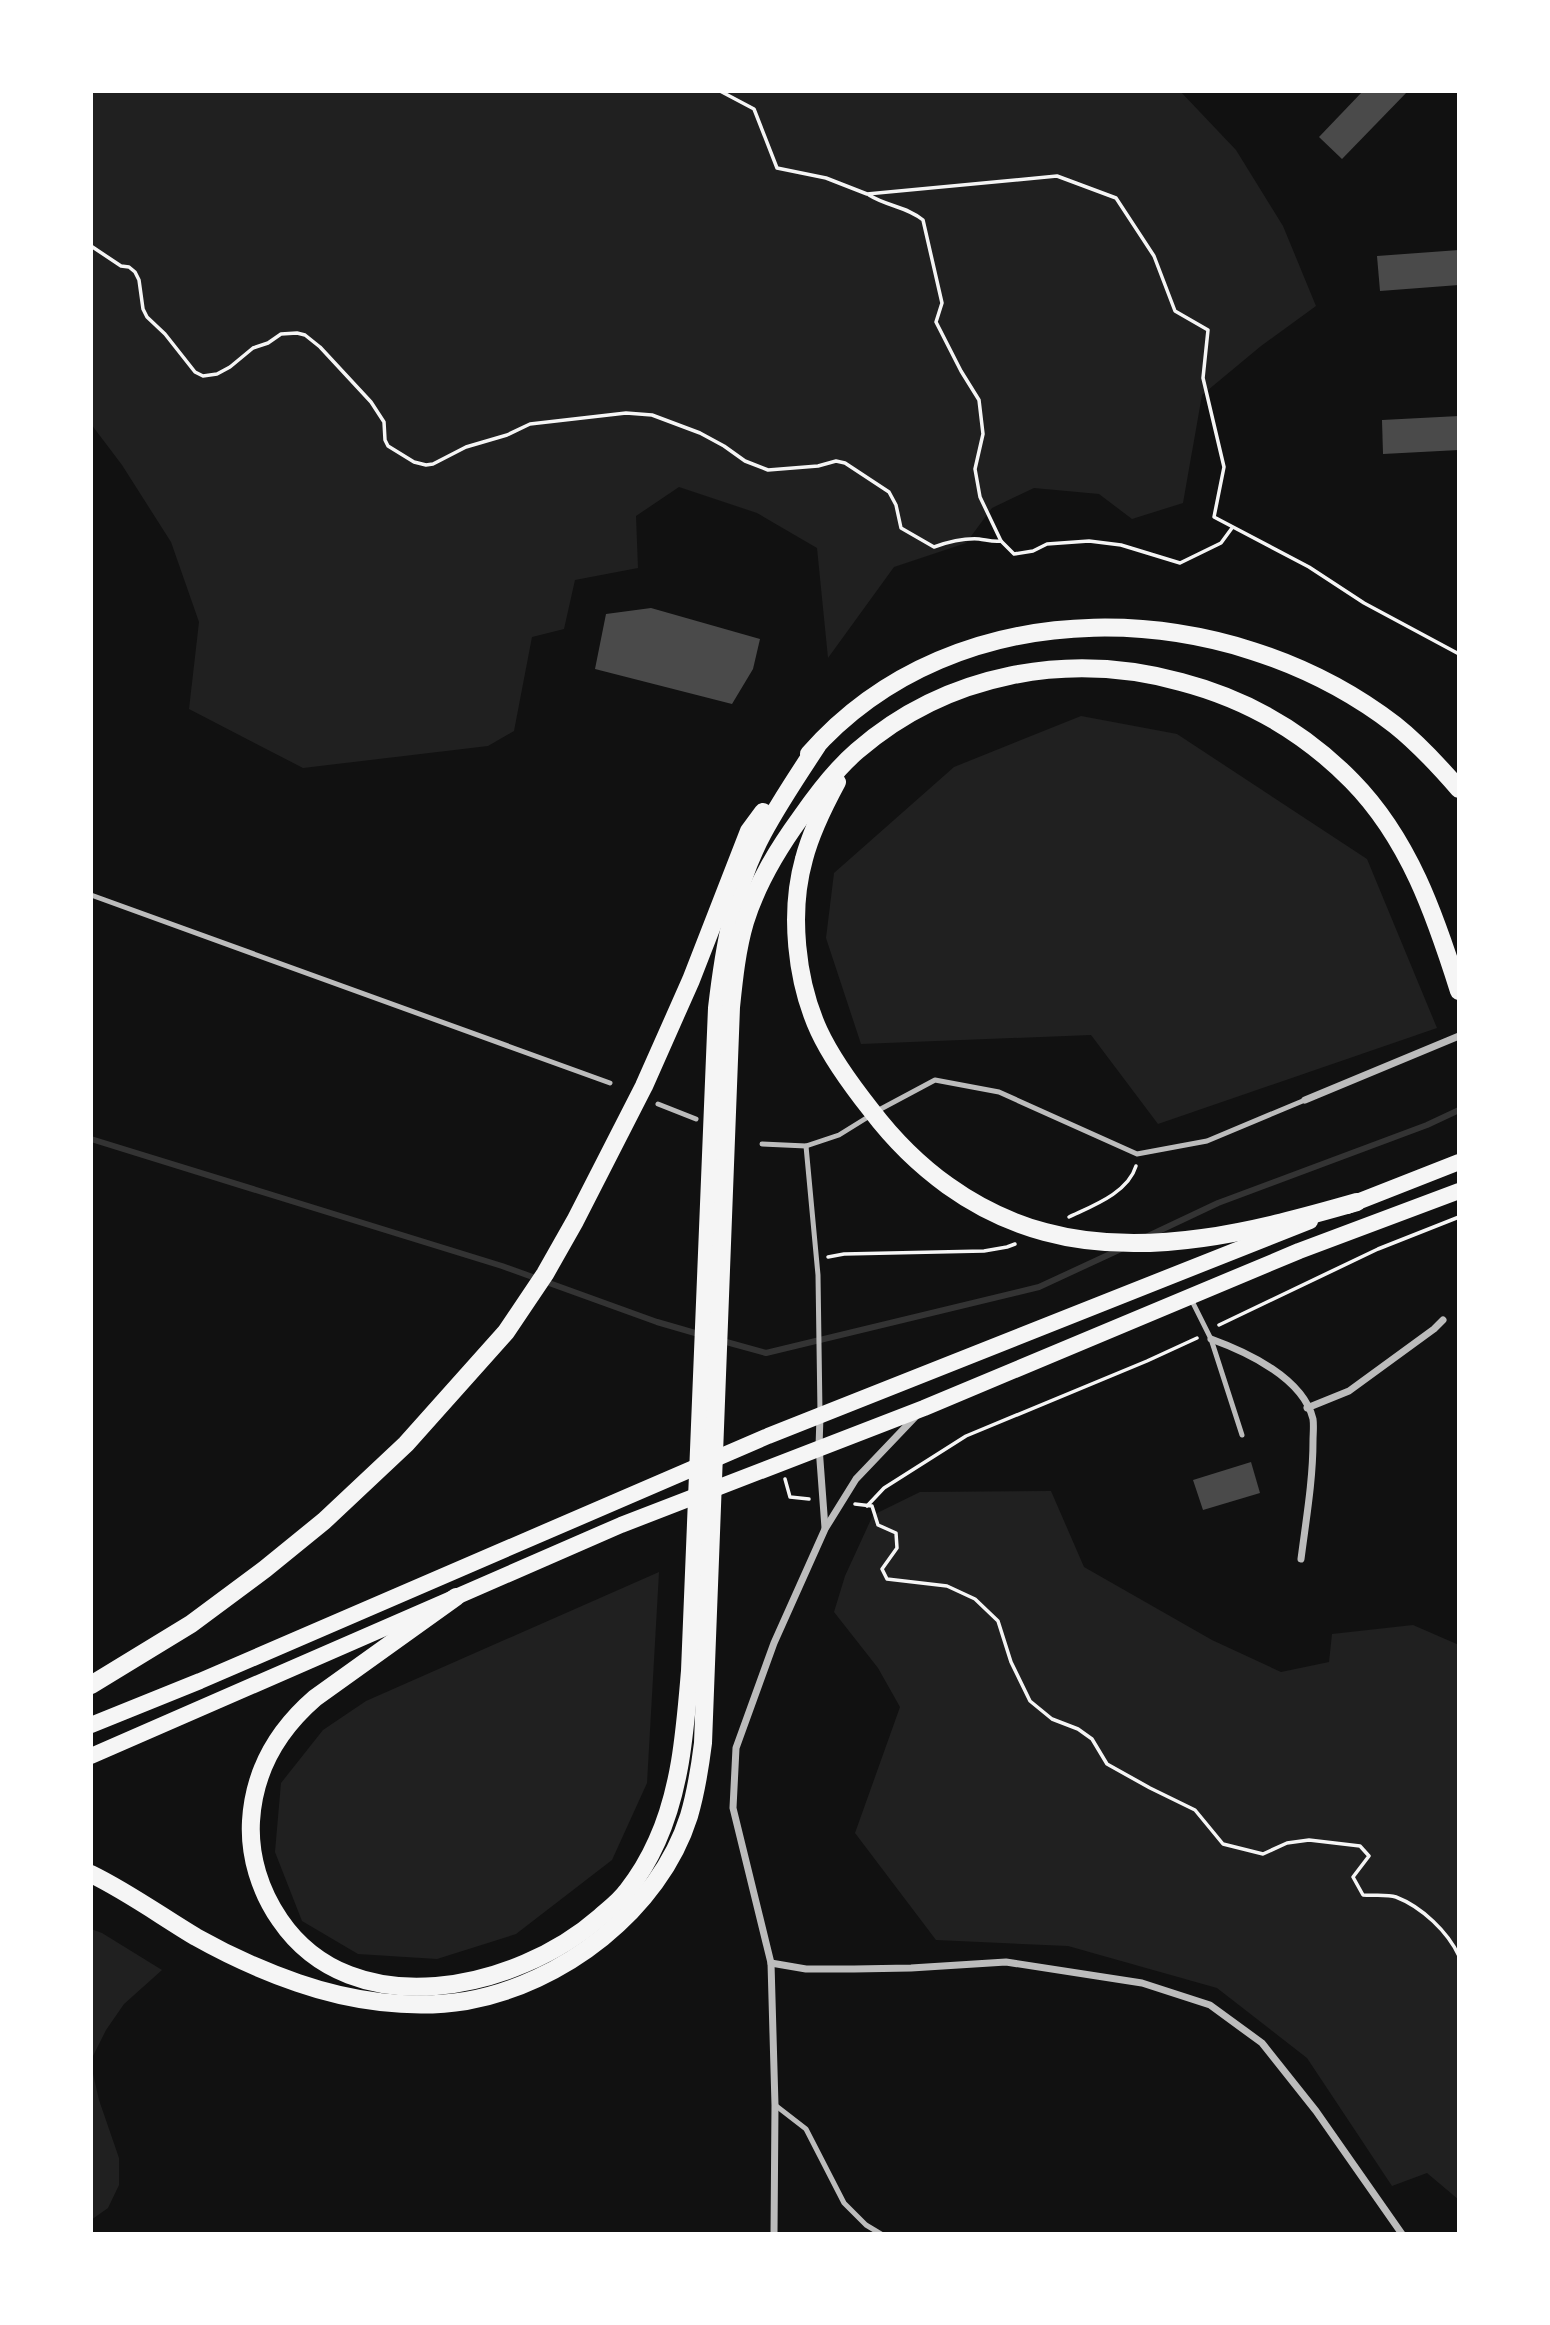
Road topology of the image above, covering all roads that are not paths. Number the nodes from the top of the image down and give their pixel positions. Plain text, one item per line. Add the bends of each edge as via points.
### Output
1 (817, 746) junction
2 (855, 753) junction
3 (1459, 789) edge
4 (91, 895) edge
5 (1459, 991) edge
6 (1459, 1036) edge
7 (610, 1083) dead end
8 (1305, 1100) joint
9 (658, 1104) dead end
10 (877, 1111) dead end
11 (869, 1117) dead end
12 (696, 1119) dead end
13 (762, 1144) dead end
14 (806, 1146) junction
15 (1459, 1162) edge
16 (1459, 1191) edge
17 (1357, 1202) junction
18 (714, 1267) junction
19 (1189, 1297) junction
20 (1443, 1320) dead end
21 (1209, 1336) junction
22 (924, 1408) junction
23 (1307, 1408) junction
24 (820, 1416) junction
25 (1242, 1435) dead end
26 (819, 1447) junction
27 (825, 1529) junction
28 (1301, 1559) dead end
29 (702, 1593) junction
30 (456, 1597) junction
31 (91, 1685) edge
32 (91, 1725) edge
33 (91, 1756) edge
34 (91, 1874) edge
35 (771, 1963) junction
36 (775, 2105) junction
37 (774, 2234) edge
38 (881, 2234) edge
39 (1402, 2234) edge

1 - 3 highway via 882,689 947,656 1019,635 1129,628 1205,638 1305,671 1395,725
1 - 18 highway via 762,834 739,889 724,950 717,1008
1 - 31 highway via 749,831 644,1086 575,1221 506,1332 406,1444 324,1521 191,1624
2 - 5 highway via 904,716 933,701 1040,670 1119,669 1157,675 1231,698 1321,752 1353,782 1390,828 1418,877
2 - 17 highway via 817,823 801,874 798,938 810,1008 832,1054 899,1145 974,1203 1046,1233 1083,1240 1151,1242 1232,1233
2 - 18 highway via 785,838 759,884 745,922 730,1007
4 - 7 lane
6 - 8 street
8 - 10 lane via 1207,1141 1137,1154 999,1092 935,1080
9 - 12 lane
11 - 14 lane via 839,1135
13 - 14 lane
14 - 24 lane via 818,1275
15 - 17 main road
16 - 19 main road
17 - 24 main road
18 - 29 highway
19 - 21 lane
19 - 22 main road
20 - 23 street via 1349,1391
21 - 23 street via 1273,1369 1301,1395
21 - 25 lane
22 - 26 main road
22 - 27 street via 856,1479
23 - 28 street via 1312,1419 1313,1466
24 - 26 street
24 - 32 main road
26 - 27 street
26 - 30 main road via 621,1525
27 - 35 street via 774,1643 736,1748 733,1808
29 - 30 highway via 672,1800 656,1842 626,1893 565,1944 479,1979 449,1985 387,1985 359,1979 307,1951 267,1899 252,1853 254,1799 270,1751 295,1717
29 - 34 highway via 706,1698 702,1752 689,1816 675,1849 651,1887 621,1921 583,1952 530,1980 489,1995 446,2003 367,2000 318,1989 228,1954
30 - 33 main road
35 - 36 street
35 - 39 street via 806,1969 866,1969 1006,1962 1142,1983 1210,2005 1262,2043
36 - 37 street
36 - 38 lane via 806,2129 844,2203

